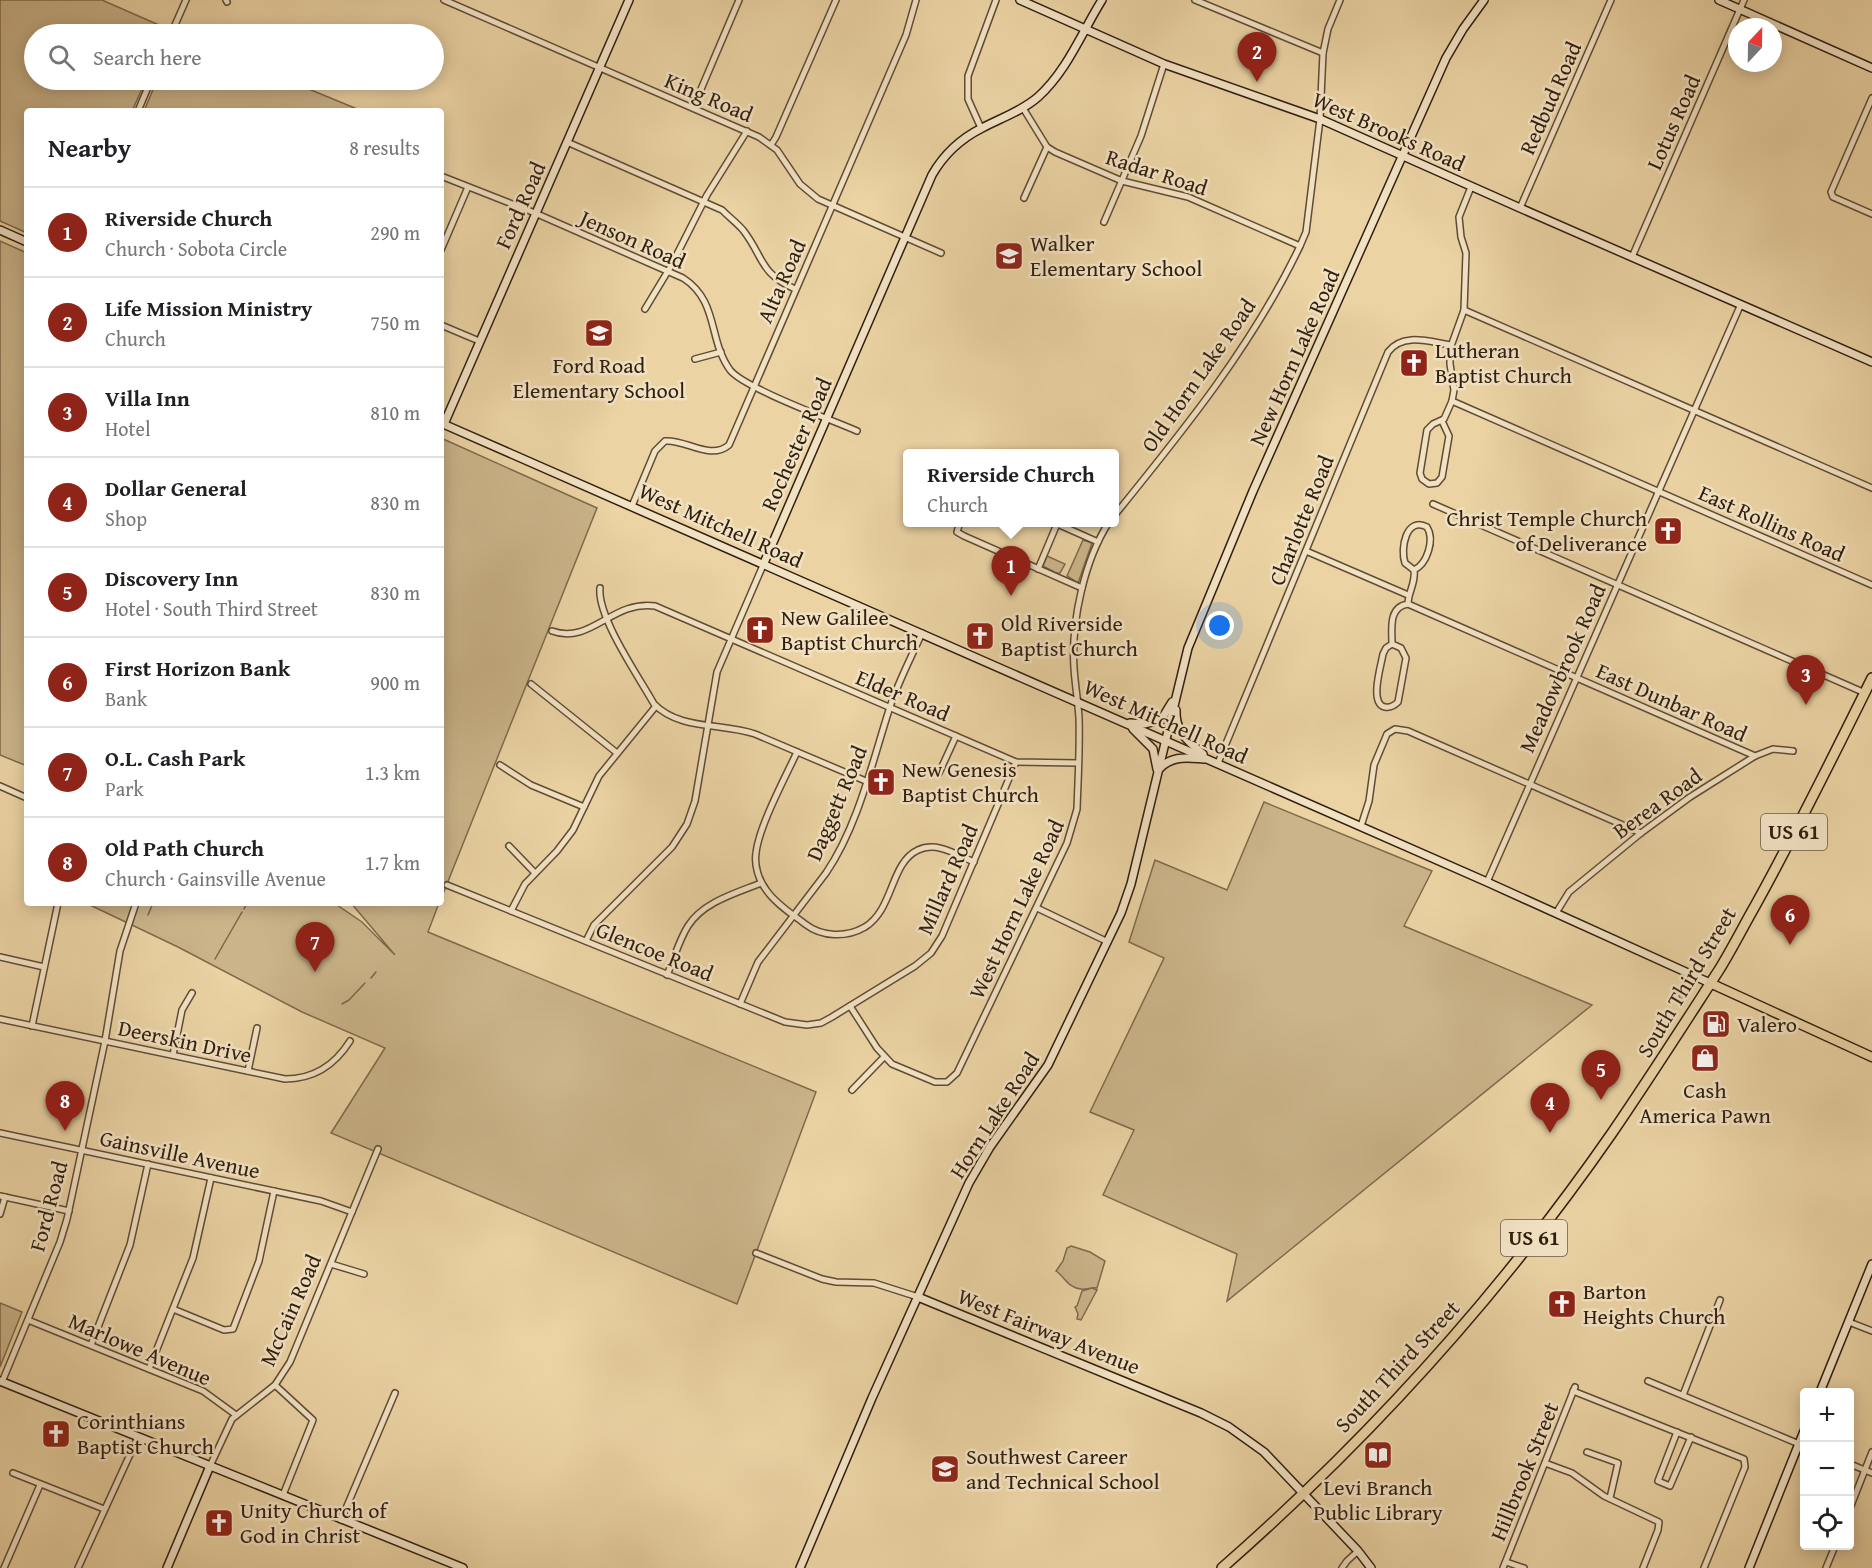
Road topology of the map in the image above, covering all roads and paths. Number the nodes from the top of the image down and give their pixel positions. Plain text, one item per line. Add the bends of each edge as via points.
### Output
1 (186, 0) edge
2 (444, 0) edge
3 (629, 0) edge
4 (739, 0) edge
5 (836, 0) edge
6 (916, 0) edge
7 (996, 0) edge
8 (1020, 0) edge
9 (1102, 0) edge
10 (1195, 0) edge
11 (1340, 0) edge
12 (1484, 0) edge
13 (1611, 0) edge
14 (1719, 0) edge
15 (1744, 0) edge
16 (1740, 9) junction
17 (175, 24) edge
18 (1086, 30) junction
19 (1323, 53) junction
20 (1164, 64) junction
21 (599, 68) junction
22 (1872, 68) edge
23 (147, 90) edge
24 (1872, 98) edge
25 (139, 108) edge
26 (693, 108) junction
27 (1023, 108) junction
28 (1320, 119) junction
29 (981, 128) junction
30 (747, 131) junction
31 (567, 142) junction
32 (771, 145) junction
33 (1047, 147) junction
34 (1404, 156) junction
35 (444, 177) edge
36 (1122, 182) junction
37 (468, 187) junction
38 (1470, 187) junction
39 (1024, 198) dead end
40 (704, 201) junction
41 (832, 206) junction
42 (1520, 208) junction
43 (535, 213) junction
44 (1872, 214) edge
45 (1104, 222) dead end
46 (0, 230) edge
47 (905, 237) junction
48 (24, 241) edge
49 (444, 243) edge
50 (1300, 246) junction
51 (941, 253) dead end
52 (1632, 257) junction
53 (668, 271) junction
54 (795, 289) junction
55 (1741, 304) junction
56 (645, 309) dead end
57 (1464, 310) junction
58 (444, 326) edge
59 (479, 341) junction
60 (1451, 345) junction
61 (721, 352) junction
62 (695, 360) dead end
63 (1872, 362) edge
64 (753, 386) junction
65 (1452, 401) junction
66 (1693, 410) junction
67 (826, 418) junction
68 (444, 420) edge
69 (1442, 421) junction
70 (444, 425) edge
71 (857, 431) dead end
72 (1872, 488) edge
73 (1658, 491) junction
74 (1433, 504) dead end
75 (632, 506) junction
76 (1119, 510) edge
77 (958, 527) edge
78 (1054, 527) edge
79 (1064, 527) edge
80 (1106, 527) edge
81 (1098, 542) junction
82 (1306, 551) junction
83 (764, 563) junction
84 (1038, 569) junction
85 (1414, 570) junction
86 (1617, 585) junction
87 (1872, 585) edge
88 (600, 588) dead end
89 (1082, 588) junction
90 (1408, 595) junction
91 (1408, 604) junction
92 (607, 619) junction
93 (552, 632) dead end
94 (922, 633) junction
95 (731, 638) junction
96 (1392, 644) junction
97 (1577, 678) junction
98 (1872, 678) edge
99 (531, 684) dead end
100 (1864, 693) junction
101 (1176, 695) junction
102 (1078, 702) junction
103 (656, 706) junction
104 (890, 707) junction
105 (1126, 723) junction
106 (708, 724) junction
107 (956, 736) junction
108 (1165, 740) junction
109 (1793, 751) dead end
110 (797, 752) junction
111 (616, 753) junction
112 (1755, 756) junction
113 (1210, 759) junction
114 (1017, 762) junction
115 (1218, 763) junction
116 (1078, 764) junction
117 (500, 765) dead end
118 (1158, 770) junction
119 (939, 773) dead end
120 (868, 782) junction
121 (1530, 784) junction
122 (0, 786) edge
123 (24, 797) edge
124 (584, 807) junction
125 (1360, 826) junction
126 (1641, 833) junction
127 (509, 846) dead end
128 (974, 862) junction
129 (535, 873) junction
130 (1487, 882) junction
131 (761, 883) junction
132 (447, 885) dead end
133 (57, 906) edge
134 (135, 906) edge
135 (1037, 908) junction
136 (511, 911) junction
137 (1556, 913) junction
138 (793, 915) junction
139 (586, 941) junction
140 (1108, 942) junction
141 (0, 957) edge
142 (44, 967) junction
143 (668, 975) junction
144 (1710, 983) junction
145 (192, 993) dead end
146 (740, 1004) junction
147 (850, 1006) junction
148 (0, 1019) edge
149 (32, 1026) junction
150 (257, 1028) dead end
151 (105, 1041) junction
152 (350, 1041) dead end
153 (173, 1055) junction
154 (884, 1057) junction
155 (1872, 1057) edge
156 (248, 1071) junction
157 (852, 1090) dead end
158 (0, 1133) edge
159 (378, 1149) dead end
160 (81, 1150) junction
161 (148, 1164) junction
162 (211, 1178) junction
163 (274, 1191) junction
164 (3, 1197) edge
165 (69, 1211) junction
166 (352, 1212) junction
167 (0, 1214) edge
168 (756, 1253) dead end
169 (331, 1264) junction
170 (1872, 1264) edge
171 (364, 1274) dead end
172 (918, 1297) junction
173 (1720, 1300) dead end
174 (173, 1309) junction
175 (28, 1320) junction
176 (1849, 1322) junction
177 (1872, 1331) edge
178 (91, 1346) junction
179 (149, 1369) junction
180 (1648, 1381) dead end
181 (1, 1382) edge
182 (275, 1386) junction
183 (1822, 1388) edge
184 (395, 1393) dead end
185 (1683, 1395) junction
186 (236, 1415) junction
187 (1677, 1432) junction
188 (138, 1437) junction
189 (1690, 1437) junction
190 (1800, 1444) edge
191 (1800, 1450) edge
192 (1587, 1452) dead end
193 (1872, 1452) edge
194 (1545, 1463) junction
195 (210, 1466) junction
196 (1854, 1466) edge
197 (1864, 1470) junction
198 (13, 1473) dead end
199 (1872, 1473) edge
200 (40, 1485) junction
201 (1304, 1493) junction
202 (283, 1495) junction
203 (1854, 1497) edge
204 (1610, 1498) junction
205 (104, 1509) junction
206 (341, 1520) junction
207 (1833, 1550) edge
208 (1358, 1551) junction
209 (443, 1564) edge
210 (1504, 1565) edge
211 (4, 1568) edge
212 (78, 1568) edge
213 (166, 1568) edge
214 (463, 1568) edge
215 (800, 1568) edge
216 (1222, 1568) edge
217 (1342, 1568) edge
218 (1371, 1568) edge
219 (1524, 1568) edge
220 (1643, 1568) edge
221 (1704, 1568) edge
222 (1749, 1568) edge
223 (1826, 1568) edge

1 - 17 street
2 - 21 street, King Road
3 - 21 main road, Ford Road
4 - 26 street
5 - 32 street
6 - 41 street, Alta Road via 906,35
7 - 29 street via 968,76 968,99
8 - 18 main road, West Brooks Road
9 - 18 main road, Rochester Road
10 - 19 street
11 - 19 street, Old Horn Lake Road
12 - 34 main road, New Horn Lake Road via 1446,58
13 - 42 street, Redbud Road
14 - 16 main road
15 - 16 street, Lotus Road
16 - 22 main road
16 - 52 street, Lotus Road
18 - 20 main road, West Brooks Road
18 - 27 main road, Rochester Road via 1050,85
19 - 28 street, Old Horn Lake Road
20 - 28 main road, West Brooks Road
20 - 36 street
21 - 26 street, King Road
21 - 31 main road, Ford Road
23 - 25 street
24 - 44 street via 1831,192 1833,197
26 - 30 street, King Road
27 - 29 main road, Rochester Road
27 - 33 street
28 - 34 main road, West Brooks Road
28 - 50 street, Old Horn Lake Road via 1306,232
29 - 47 main road, Rochester Road via 957,143 939,164
30 - 32 street, King Road
30 - 40 street
31 - 40 street
31 - 43 main road, Ford Road
32 - 41 street, King Road via 804,189
33 - 36 street, Radar Road
33 - 39 street
34 - 38 main road, West Brooks Road
34 - 101 main road, New Horn Lake Road via 1218,575 1188,648
35 - 37 street, Jenson Road
36 - 45 street
36 - 50 street, Radar Road via 1188,197
37 - 43 street, Jenson Road
37 - 49 street
38 - 42 main road, West Brooks Road
38 - 57 street via 1459,218 1466,253
40 - 53 street
40 - 54 street via 722,210 742,230 769,273
41 - 47 street, King Road
41 - 54 street, Alta Road
42 - 52 main road, West Brooks Road
43 - 53 street, Jenson Road
43 - 59 main road, Ford Road
46 - 48 main road
47 - 51 street, King Road
47 - 67 main road, Rochester Road
50 - 76 street, Old Horn Lake Road via 1235,358
52 - 55 main road, West Brooks Road
53 - 56 street
53 - 61 street, Jenson Road via 701,294
54 - 64 street, Alta Road
55 - 63 main road, West Brooks Road
55 - 66 street, Meadowbrook Road
57 - 60 street
57 - 66 street
58 - 59 street
59 - 68 main road, Ford Road
60 - 65 street
60 - 82 street, Charlotte Road via 1406,340 1390,349
61 - 62 street
61 - 64 street, Jenson Road via 733,373
64 - 67 street, Jenson Road
64 - 75 street, Alta Road via 729,445 713,452 676,440 665,441 655,451
65 - 69 street
65 - 73 street, East Rollins Road
66 - 72 street
66 - 73 street, Meadowbrook Road
67 - 71 street, Jenson Road
67 - 83 main road, Rochester Road
69 - 69 street via 1431,425 1427,432 1420,473 1429,484 1439,482 1443,475 1449,434
70 - 75 main road, West Mitchell Road
73 - 86 street, Meadowbrook Road
73 - 87 street, East Rollins Road
74 - 86 street
75 - 83 main road, West Mitchell Road
77 - 84 street via 959,534
78 - 84 street
79 - 81 street
80 - 81 street
81 - 89 street
82 - 90 street
82 - 115 street, Charlotte Road
83 - 94 main road, West Mitchell Road
83 - 95 street, Rochester Road
84 - 89 street
85 - 85 street via 1424,562 1430,536 1419,524 1409,528 1403,554 1405,563
85 - 90 street
86 - 97 street, Meadowbrook Road
86 - 100 street
88 - 92 street
89 - 102 street via 1074,649
90 - 91 street
91 - 96 street via 1393,615
91 - 97 street, East Dunbar Road
92 - 93 street, Elder Road via 575,634
92 - 95 street, Elder Road via 629,607 650,605
92 - 103 street
94 - 102 main road, West Mitchell Road
94 - 104 street, Daggett Road
95 - 104 street, Elder Road
95 - 106 street, Rochester Road via 717,672
96 - 96 street via 1384,652 1376,696 1385,707 1397,703 1406,658 1401,648
97 - 112 street, East Dunbar Road
97 - 121 street, Meadowbrook Road
98 - 100 highway, South Third Street / US 61
99 - 111 street
100 - 144 highway, South Third Street / US 61 via 1772,876
101 - 105 main road via 1161,720
101 - 108 main road, New Horn Lake Road
101 - 113 main road via 1178,730
102 - 105 main road, West Mitchell Road
102 - 116 street, West Horn Lake Road
103 - 106 street via 679,720
103 - 111 street
104 - 107 street, Elder Road
104 - 120 street, Daggett Road
105 - 108 main road, West Mitchell Road
105 - 118 main road via 1151,747
106 - 110 street via 747,731
106 - 139 street, Rochester Road via 695,801 684,830 594,925
107 - 114 street, Elder Road
107 - 119 street
108 - 113 main road, West Mitchell Road
108 - 118 main road, Horn Lake Road
109 - 112 street, Berea Road via 1773,749
110 - 120 street
110 - 131 street via 758,841 756,858
111 - 124 street
112 - 126 street, Berea Road
113 - 115 main road, West Mitchell Road
113 - 118 main road via 1179,758
114 - 116 street, Elder Road
114 - 128 street, Millard Road
115 - 125 main road, West Mitchell Road
116 - 135 street, West Horn Lake Road via 1075,821
117 - 124 street via 531,785
118 - 140 main road, Horn Lake Road via 1131,884
120 - 138 street, Daggett Road via 832,863
121 - 125 street via 1408,731 1395,729 1387,734 1375,762 1370,798
121 - 126 street
121 - 130 street, Meadowbrook Road
122 - 123 street
124 - 129 street via 567,839
125 - 130 main road, West Mitchell Road
126 - 137 street, Berea Road via 1569,892
127 - 129 street
128 - 138 street via 938,848 913,852 904,862 880,913 853,932 822,933
128 - 147 street, Millard Road via 931,953
129 - 136 street
130 - 137 main road, West Mitchell Road
131 - 138 street
131 - 143 street via 697,914 685,931
132 - 136 street, Glencoe Road
133 - 142 street
134 - 151 street, Ford Road via 119,955
135 - 140 street
135 - 154 street, West Horn Lake Road via 955,1076 947,1082 935,1082 899,1068
136 - 139 street, Glencoe Road
137 - 144 main road, West Mitchell Road
138 - 146 street, Daggett Road via 758,962
139 - 143 street, Glencoe Road
140 - 172 main road, Horn Lake Road via 1048,1065 975,1172
141 - 142 street
142 - 149 street
143 - 146 street, Glencoe Road
144 - 155 main road
144 - 201 highway, South Third Street / US 61 via 1613,1132 1523,1252 1426,1367
145 - 153 street via 182,1010
146 - 147 street, Glencoe Road via 804,1026 821,1023
147 - 154 street
148 - 149 street, Deerskin Drive
149 - 151 street, Deerskin Drive
150 - 156 street
151 - 153 street, Deerskin Drive
151 - 160 street, Ford Road
152 - 156 street, Deerskin Drive via 333,1063 307,1077 285,1078
153 - 156 street, Deerskin Drive
154 - 157 street
158 - 160 street, Gainsville Avenue
159 - 166 street, McCain Road
160 - 161 street, Gainsville Avenue
160 - 165 street, Ford Road
161 - 162 street, Gainsville Avenue
161 - 178 street via 130,1245
162 - 163 street, Gainsville Avenue
162 - 174 street via 193,1258
163 - 166 street, Gainsville Avenue
163 - 174 street via 259,1259 233,1329 224,1330
164 - 165 street
164 - 167 street
165 - 175 street, Ford Road
166 - 169 street, McCain Road
168 - 172 street, West Fairway Avenue via 822,1279 874,1283
169 - 171 street
169 - 182 street, McCain Road via 290,1362
170 - 176 main road
172 - 201 main road, West Fairway Avenue via 1218,1420 1264,1452
172 - 215 main road, Horn Lake Road
173 - 185 street
174 - 179 street
175 - 178 street, Marlowe Avenue
175 - 181 street, Ford Road
176 - 177 street
176 - 183 main road
178 - 179 street, Marlowe Avenue
179 - 186 street, Marlowe Avenue via 206,1393
180 - 185 street
181 - 188 main road
182 - 186 street, McCain Road
182 - 202 street via 314,1420
184 - 206 street
185 - 190 street
186 - 195 street, McCain Road
187 - 189 street
187 - 189 street via 1658,1481 1670,1486
187 - 194 street, Hillbrook Street via 1574,1389
188 - 195 main road
188 - 205 street
189 - 221 street via 1742,1458 1746,1464
191 - 222 main road
192 - 204 street via 1618,1463
193 - 197 street
194 - 204 street via 1572,1473
194 - 210 street, Hillbrook Street
195 - 202 main road
195 - 213 main road, McCain Road
196 - 197 street
197 - 199 street
197 - 203 street
198 - 200 street
200 - 205 street
200 - 211 street
201 - 208 main road, West Fairway Avenue
201 - 216 highway, South Third Street / US 61
202 - 206 main road
204 - 220 street via 1659,1522
205 - 212 street
206 - 209 main road
207 - 223 street
208 - 217 street
208 - 218 main road, West Fairway Avenue
209 - 214 main road
210 - 219 street

